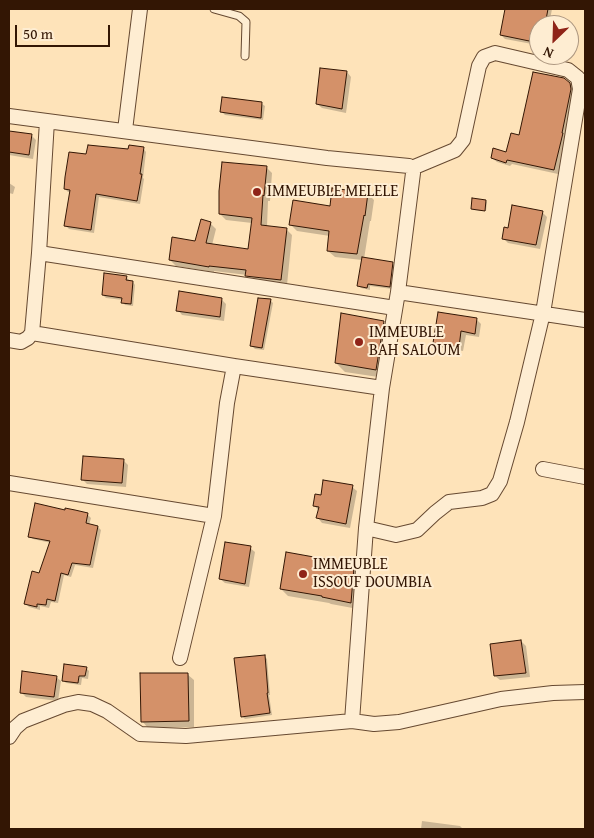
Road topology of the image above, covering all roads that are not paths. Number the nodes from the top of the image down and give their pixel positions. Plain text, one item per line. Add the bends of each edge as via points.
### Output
1 (140, 9) edge
2 (214, 9) edge
3 (245, 56) dead end
4 (9, 116) edge
5 (47, 121) junction
6 (125, 130) junction
7 (412, 168) junction
8 (39, 253) junction
9 (398, 292) junction
10 (395, 308) junction
11 (543, 314) junction
12 (585, 320) edge
13 (32, 333) junction
14 (9, 340) edge
15 (234, 366) junction
16 (382, 388) junction
17 (543, 469) dead end
18 (585, 477) edge
19 (9, 483) edge
20 (214, 516) junction
21 (366, 528) junction
22 (180, 658) dead end
23 (585, 692) edge
24 (352, 721) junction
25 (9, 737) edge

1 - 6 street
2 - 3 lane via 239,16 246,22
4 - 5 street
5 - 6 street
5 - 8 street
6 - 7 street
7 - 9 street
7 - 11 street via 455,150 463,140 479,66 484,57 495,53 568,70 578,78 580,89
8 - 10 street
8 - 13 street
9 - 10 street
9 - 11 street
10 - 16 street
11 - 12 street
11 - 21 street via 517,422 500,481 492,494 449,502 417,530 396,535
13 - 14 street via 21,342
13 - 15 street
15 - 16 street
15 - 20 street
16 - 21 street
17 - 18 street
19 - 20 street
20 - 22 street
21 - 24 street
23 - 24 street via 501,699 399,722 374,724
24 - 25 street via 186,736 140,734 107,711 78,702 23,721

